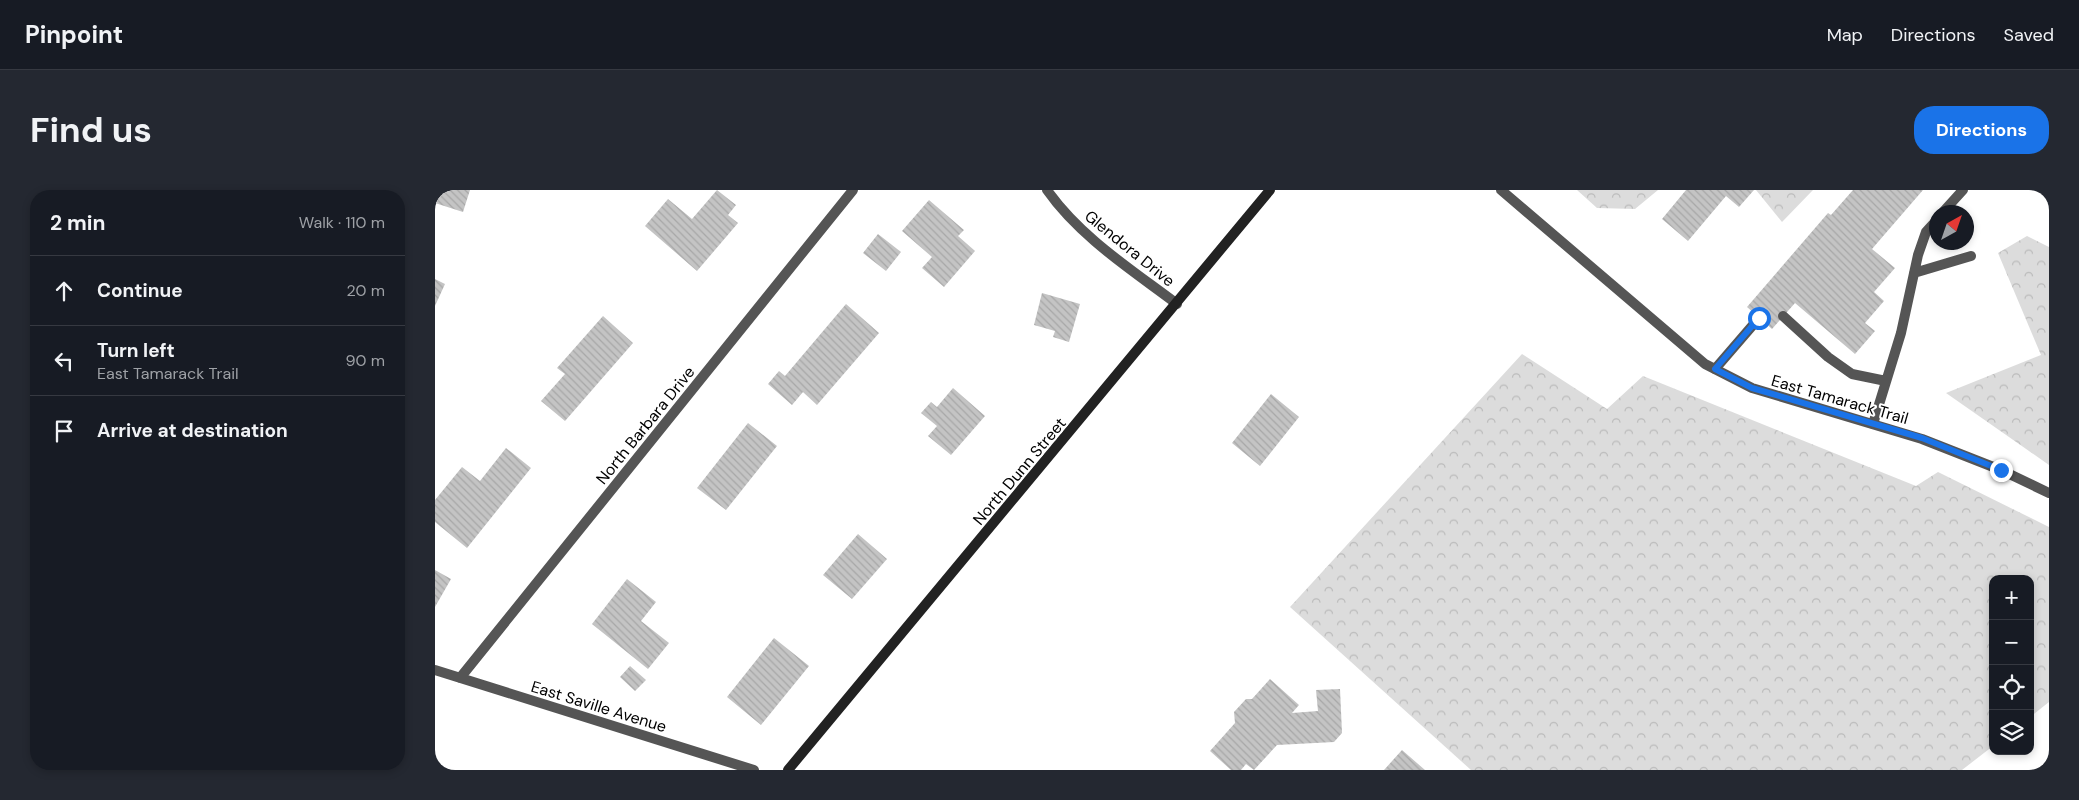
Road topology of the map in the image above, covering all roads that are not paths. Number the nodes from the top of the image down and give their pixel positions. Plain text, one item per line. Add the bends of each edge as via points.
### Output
1 (853, 190) edge
2 (1047, 190) edge
3 (1270, 190) edge
4 (1501, 190) edge
5 (1963, 190) edge
6 (1949, 205) edge
7 (1929, 229) edge
8 (1971, 256) dead end
9 (1914, 273) junction
10 (1177, 304) junction
11 (1783, 316) dead end
12 (1759, 318) dead end
13 (1715, 369) junction
14 (1886, 381) junction
15 (1873, 424) junction
16 (2049, 493) edge
17 (435, 670) edge
18 (460, 678) junction
19 (754, 770) edge
20 (788, 770) edge

1 - 18 street, North Barbara Drive
2 - 10 street, Glendora Drive via 1068,216 1096,241
3 - 10 street, North Dunn Street
4 - 13 street, East Tamarack Trail via 1705,364
5 - 6 street
7 - 9 street
8 - 9 street
9 - 14 street
10 - 20 street, North Dunn Street
11 - 14 street via 1852,374
12 - 13 street
13 - 15 street, East Tamarack Trail via 1752,388
14 - 15 street
15 - 16 street, East Tamarack Trail via 1922,438
17 - 18 street, East Saville Avenue
18 - 19 street, East Saville Avenue

